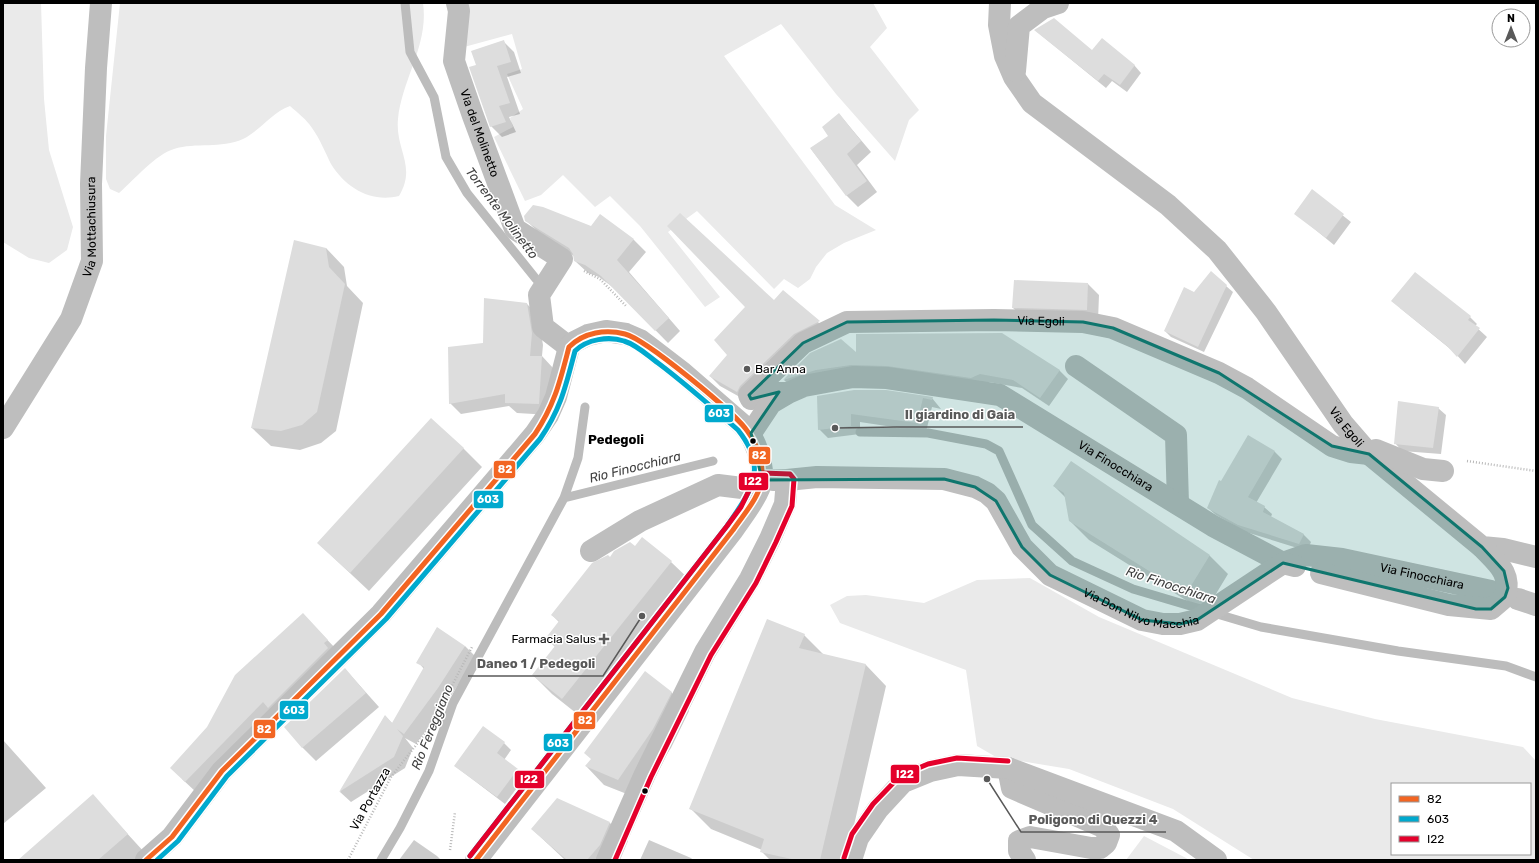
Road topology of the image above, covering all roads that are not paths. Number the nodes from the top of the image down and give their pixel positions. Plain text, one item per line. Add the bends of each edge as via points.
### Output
1 (101, 3) edge
2 (457, 3) edge
3 (1000, 3) edge
4 (1058, 3) edge
5 (1014, 77) junction
6 (569, 347) junction
7 (1076, 366) dead end
8 (788, 393) junction
9 (3, 428) edge
10 (751, 433) junction
11 (1366, 450) junction
12 (1452, 466) road end
13 (787, 480) junction
14 (760, 485) junction
15 (1178, 504) junction
16 (1482, 547) junction
17 (591, 551) dead end
18 (1536, 557) edge
19 (1275, 569) junction
20 (1491, 591) dead end
21 (1008, 768) junction
22 (146, 860) edge
23 (476, 860) edge
24 (606, 860) edge
25 (852, 860) edge
26 (1025, 860) edge
27 (1216, 860) edge

1 - 9 street, Via Mottachiusura via 91,184 92,261 70,319
2 - 6 street, Via del Molinetto via 459,11 454,61 515,229 562,259 539,295 543,327
3 - 5 street, Via Egoli via 999,25 1002,41
4 - 5 street via 1043,8 1019,26
5 - 11 street, Via Egoli via 1032,103 1168,205 1217,250 1266,312 1343,424
6 - 10 street via 598,332 616,332 640,340 683,373
6 - 22 street via 556,397 535,434 381,614 222,771 172,837
7 - 15 street via 1176,435
8 - 10 street, Via Finocchiara via 771,403
8 - 11 street, Via Egoli via 751,399 749,396 803,343 847,322 1083,322 1113,328 1219,373 1246,388 1332,446 1351,452
8 - 15 street, Via Finocchiara via 804,386 853,378 887,378 1000,395
10 - 14 street via 756,447
11 - 12 street via 1423,469
11 - 16 street, Via Egoli
13 - 14 street, Via Don Nilvo Macchia
13 - 19 street, Via Don Nilvo Macchia via 817,477 944,479 962,482 987,493 996,501 1022,547 1050,576 1142,620 1163,624 1197,620
13 - 24 street via 785,504 770,538 750,579 705,652
14 - 17 street, Via Don Nilvo Macchia via 718,486 640,521
14 - 23 street via 747,511 733,530
15 - 19 street, Via Finocchiara
16 - 18 street via 1504,549
16 - 19 street, bridge via 1504,571 1507,581 1505,597 1491,609 1449,605 1322,573
19 - 20 street, Via Finocchiara via 1306,555 1342,559
21 - 25 street via 958,765 930,771 903,782 878,808 858,838
21 - 26 street via 1012,788 1103,828 1109,835 1106,843 1100,848 1030,837 1019,841 1019,851
21 - 27 street via 1176,831

